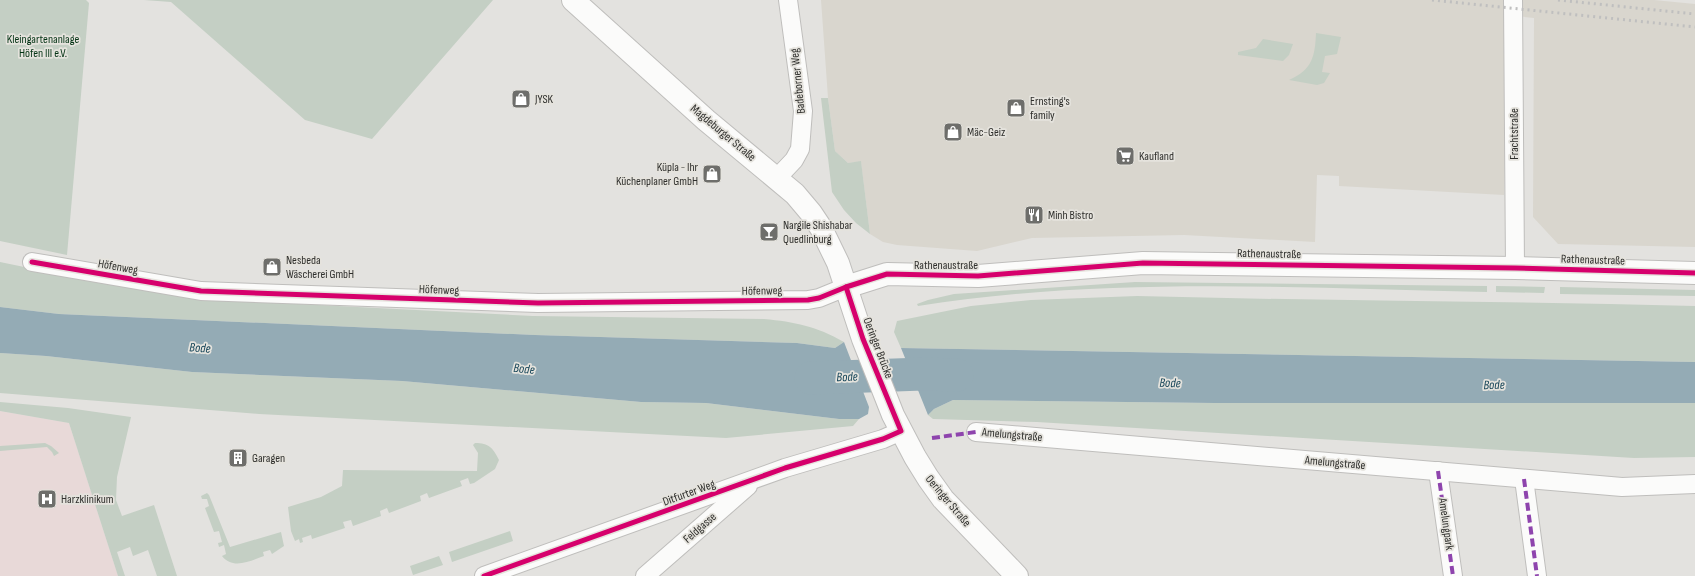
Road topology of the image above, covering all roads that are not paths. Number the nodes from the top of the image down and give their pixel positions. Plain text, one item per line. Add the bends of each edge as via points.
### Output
1 (573, 0) edge
2 (788, 0) edge
3 (1513, 0) edge
4 (777, 178) junction
5 (32, 262) dead end
6 (1515, 268) junction
7 (1695, 273) edge
8 (846, 287) junction
9 (897, 423) junction
10 (976, 432) dead end
11 (1438, 471) junction
12 (756, 479) junction
13 (1524, 479) junction
14 (1695, 484) edge
15 (484, 576) edge
16 (644, 576) edge
17 (1017, 576) edge
18 (1453, 576) edge
19 (1537, 576) edge

1 - 4 main road, Magdeburger Straße via 706,120
2 - 4 street, Badeborner Weg via 802,118 800,149 794,160
3 - 6 street, Frachtstraße
4 - 8 main road, Magdeburger Straße via 795,194 818,224 838,263
5 - 8 street, Höfenweg via 201,291 530,303 808,300
6 - 7 main road, Rathenaustraße
6 - 8 main road, Rathenaustraße via 1143,263 978,276 888,274
8 - 9 main road, Oeringer Brücke via 862,339
9 - 12 street, Ditfurter Weg via 883,439 817,457
9 - 17 main road, Oeringer Straße via 925,474 943,499
10 - 11 street, Amelungstraße
11 - 13 street, Amelungstraße
11 - 18 street, Amelungpark
12 - 15 street, Ditfurter Weg
12 - 16 street, Feldgasse
13 - 14 street, Amelungstraße via 1622,487
13 - 19 street

